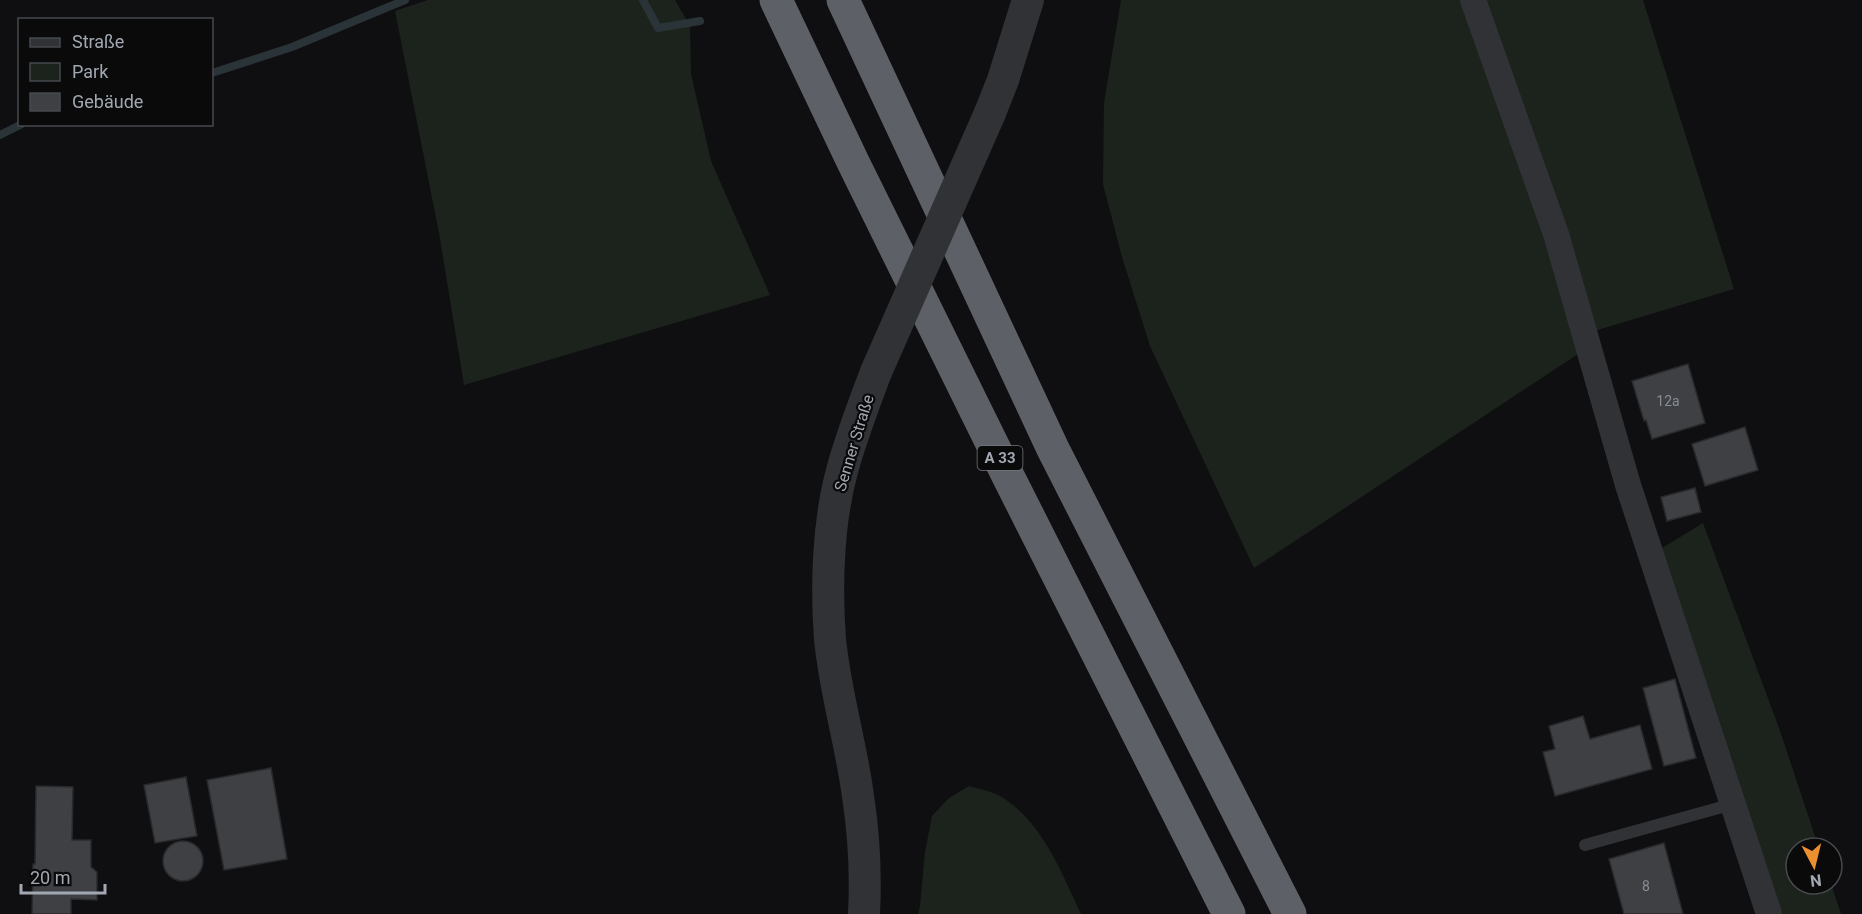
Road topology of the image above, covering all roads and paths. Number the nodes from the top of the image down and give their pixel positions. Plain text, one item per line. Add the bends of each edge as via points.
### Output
1 (776, 0) edge
2 (843, 0) edge
3 (1028, 0) edge
4 (1473, 0) edge
5 (1733, 804) junction
6 (1585, 845) dead end
7 (864, 914) edge
8 (1229, 914) edge
9 (1290, 914) edge
10 (1769, 914) edge

1 - 8 highway, A 33 via 996,452
2 - 9 highway via 1053,450
3 - 7 street, Senner Straße, bridge via 990,113 858,419 842,473 832,528 830,638 858,795
4 - 5 street via 1556,234 1628,485
5 - 6 lane
5 - 10 street

